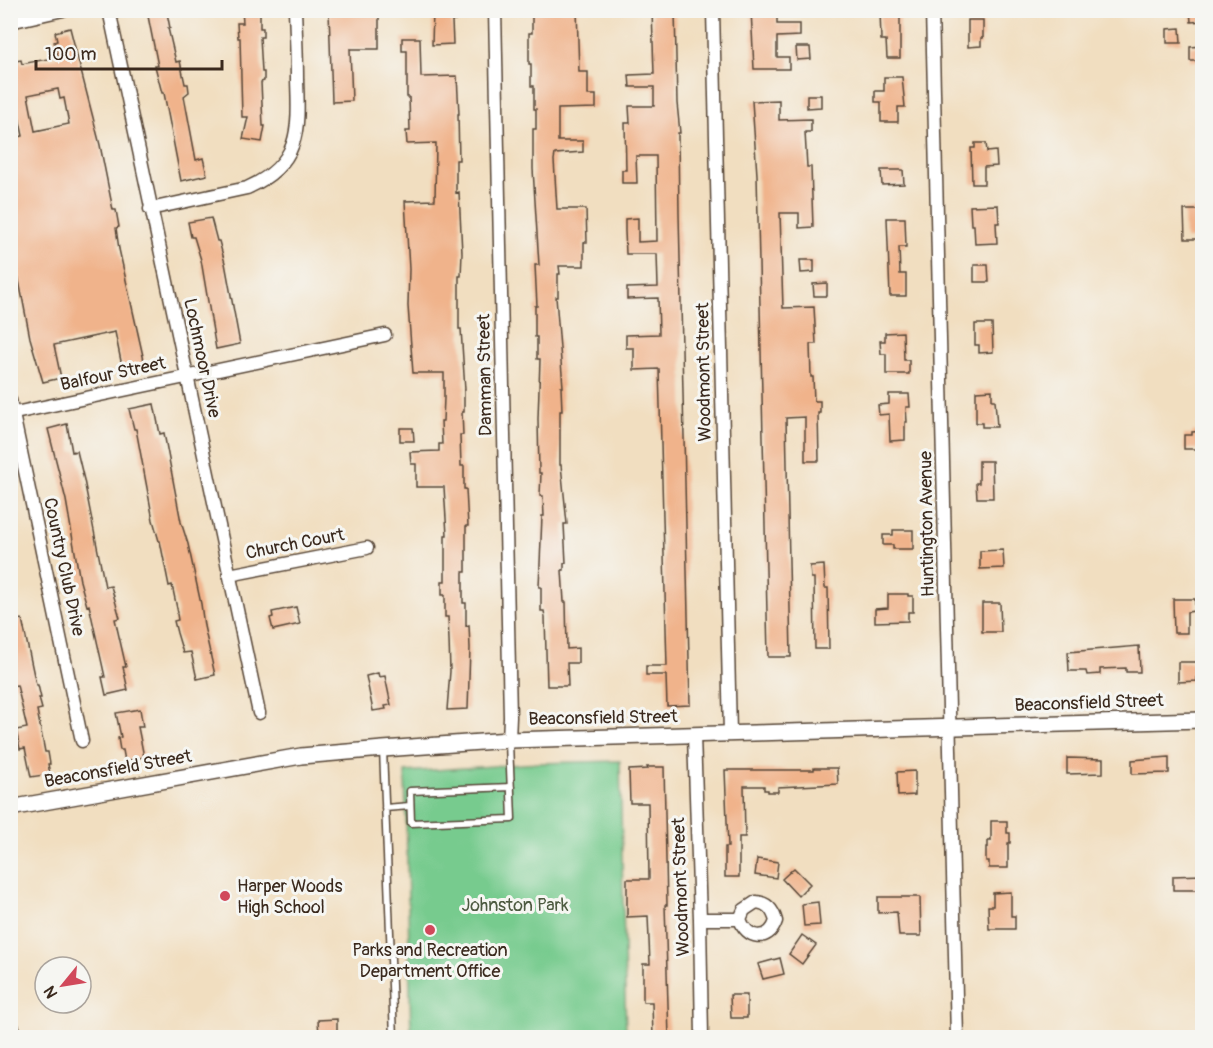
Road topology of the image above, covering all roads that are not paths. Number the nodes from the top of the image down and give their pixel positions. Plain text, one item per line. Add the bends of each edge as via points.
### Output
1 (63, 10) edge
2 (109, 10) edge
3 (295, 10) edge
4 (495, 10) edge
5 (714, 10) edge
6 (932, 10) edge
7 (10, 22) edge
8 (150, 209) junction
9 (385, 335) dead end
10 (188, 376) junction
11 (10, 400) edge
12 (12, 414) edge
13 (367, 548) dead end
14 (229, 575) junction
15 (259, 713) dead end
16 (1203, 720) edge
17 (950, 726) junction
18 (730, 733) junction
19 (693, 735) junction
20 (509, 740) junction
21 (82, 741) dead end
22 (383, 748) junction
23 (511, 787) junction
24 (410, 806) junction
25 (10, 808) edge
26 (385, 808) junction
27 (700, 919) junction
28 (740, 919) dead end
29 (10, 1023) edge
30 (18, 1038) edge
31 (394, 1038) edge
32 (702, 1038) edge
33 (957, 1038) edge

1 - 7 street
2 - 8 street, Lochmoor Drive
3 - 8 street via 298,128 282,164 247,188
4 - 20 street, Damman Street
5 - 18 street, Woodmont Street
6 - 17 street, Huntington Avenue
8 - 10 street, Lochmoor Drive
9 - 10 street, Balfour Street
10 - 12 street, Balfour Street
10 - 14 street, Lochmoor Drive
11 - 12 street, Country Club Drive
12 - 21 street, Country Club Drive
13 - 14 street, Church Court
14 - 15 street, Lochmoor Drive
16 - 17 street, Beaconsfield Street
17 - 18 street, Beaconsfield Street
17 - 33 street, Huntington Avenue
18 - 19 street, Beaconsfield Street
19 - 20 street, Beaconsfield Street
19 - 27 street, Woodmont Street
20 - 22 street, Beaconsfield Street
20 - 23 lane
22 - 25 street, Beaconsfield Street via 301,756
22 - 26 lane
23 - 24 lane via 410,791
23 - 24 lane via 512,819 411,823
24 - 26 lane
26 - 31 lane
27 - 28 street
27 - 32 street, Woodmont Street
29 - 30 street

